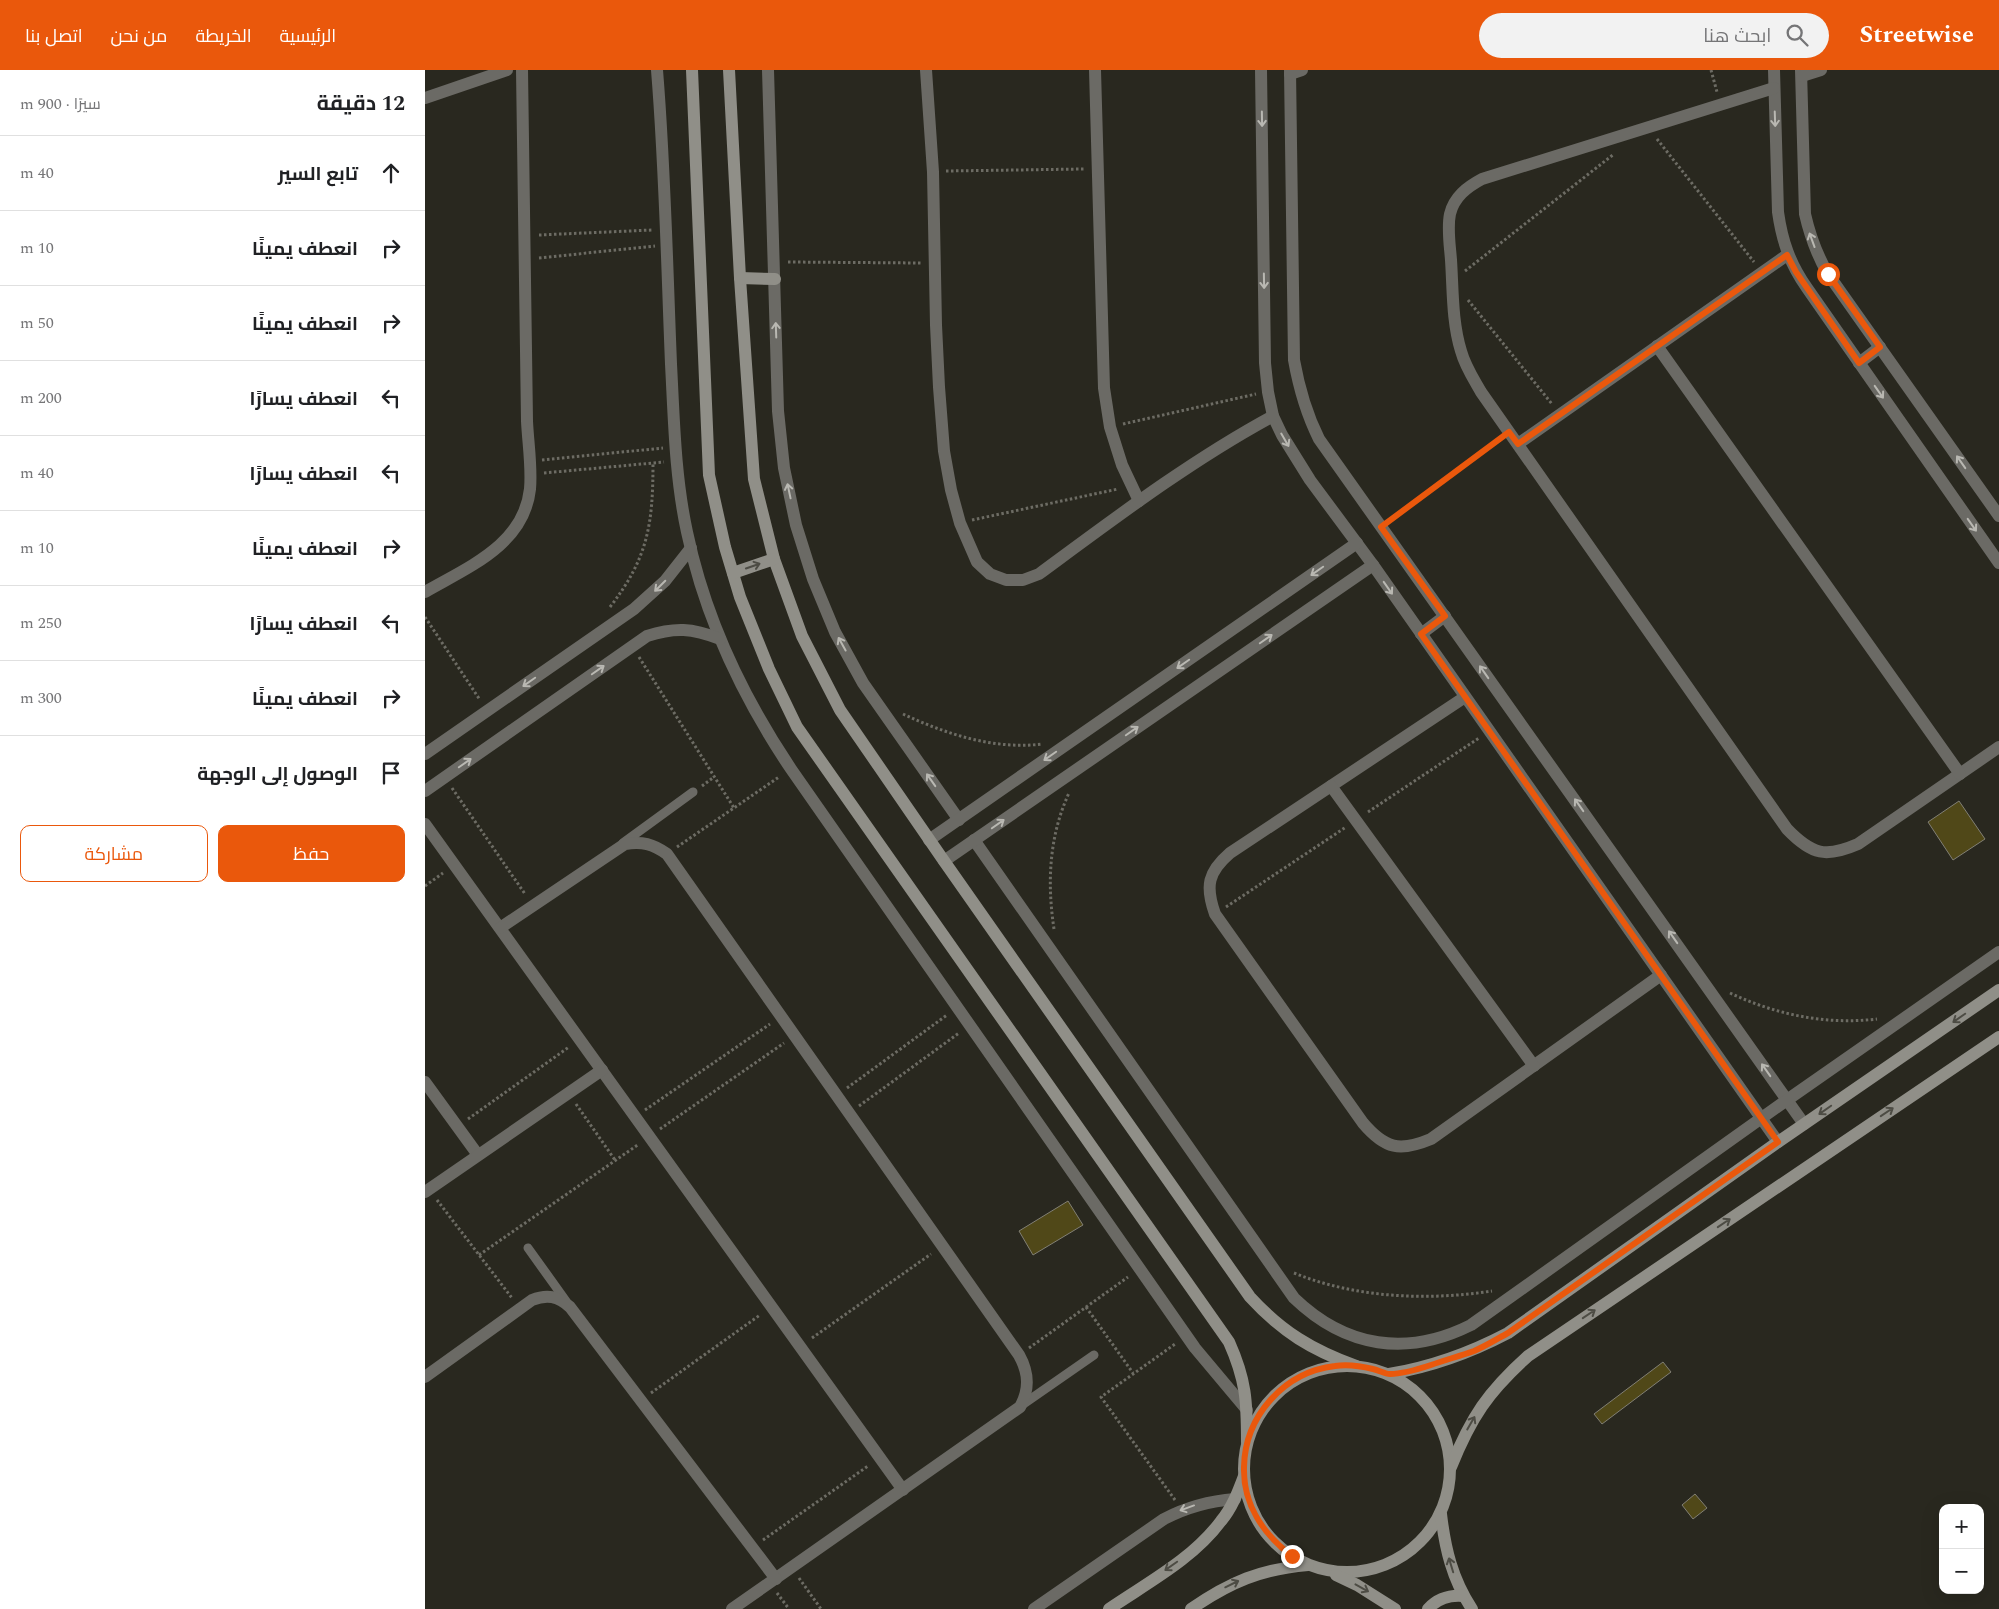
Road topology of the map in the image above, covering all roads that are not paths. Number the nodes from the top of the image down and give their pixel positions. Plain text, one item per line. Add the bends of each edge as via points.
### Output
1 (507, 70) edge
2 (523, 70) edge
3 (657, 70) edge
4 (692, 70) edge
5 (729, 70) edge
6 (768, 70) edge
7 (926, 70) edge
8 (1095, 70) edge
9 (1261, 70) edge
10 (1773, 70) edge
11 (1821, 70) edge
12 (1294, 71) edge
13 (1801, 73) edge
14 (1774, 88) junction
15 (425, 98) edge
16 (1787, 255) junction
17 (740, 278) junction
18 (775, 279) junction
19 (1657, 346) junction
20 (1880, 347) junction
21 (1859, 363) junction
22 (1273, 416) junction
23 (1518, 444) junction
24 (1139, 501) junction
25 (1999, 516) edge
26 (1357, 544) junction
27 (691, 548) junction
28 (773, 558) junction
29 (1999, 563) edge
30 (1373, 565) junction
31 (733, 573) junction
32 (425, 592) edge
33 (1445, 616) junction
34 (1421, 634) junction
35 (719, 639) junction
36 (1465, 697) junction
37 (1999, 747) edge
38 (426, 751) edge
39 (1960, 774) junction
40 (1331, 786) junction
41 (425, 791) edge
42 (693, 792) dead end
43 (959, 820) junction
44 (425, 824) edge
45 (929, 840) junction
46 (974, 840) junction
47 (617, 848) junction
48 (944, 861) junction
49 (500, 928) junction
50 (1999, 952) edge
51 (1661, 975) junction
52 (1999, 990) edge
53 (1999, 1036) edge
54 (1534, 1066) junction
55 (602, 1070) junction
56 (425, 1082) edge
57 (1787, 1100) junction
58 (1762, 1119) junction
59 (1804, 1124) junction
60 (1778, 1142) junction
61 (478, 1155) junction
62 (427, 1190) edge
63 (528, 1248) dead end
64 (570, 1307) junction
65 (1094, 1355) dead end
66 (1356, 1366) junction
67 (1389, 1374) junction
68 (425, 1377) edge
69 (1019, 1407) junction
70 (1247, 1410) junction
71 (1247, 1442) junction
72 (1451, 1467) junction
73 (1244, 1476) junction
74 (903, 1490) junction
75 (1235, 1499) junction
76 (1441, 1514) junction
77 (1309, 1565) junction
78 (1327, 1571) junction
79 (775, 1579) junction
80 (1463, 1596) junction
81 (732, 1609) edge
82 (1034, 1609) edge
83 (1109, 1609) edge
84 (1191, 1609) edge
85 (1395, 1609) edge
86 (1428, 1609) edge
87 (1472, 1609) edge

1 - 15 street
2 - 32 street via 527,414 531,475 526,507 519,522 498,548
3 - 27 street via 675,447 680,496
4 - 31 street via 709,475
5 - 17 street
6 - 18 street
7 - 24 street via 933,172 935,324 944,450 960,523 977,562 990,574 1006,580 1023,580 1039,574
8 - 24 street via 1104,388 1110,427 1122,465
9 -> 22 street via 1265,353
10 - 14 street
11 - 13 street
12 - 33 street via 1294,360 1299,387 1319,439
20 -> 13 street via 1828,274 1810,235 1805,214
14 -> 16 street via 1777,212
14 - 23 street via 1482,178 1456,199 1450,215 1449,232 1460,350 1469,372
16 - 19 street
16 - 21 street
17 - 18 street
17 - 28 street via 755,479
43 -> 18 street via 863,682 835,632 813,579 796,524 784,468 778,411
19 - 23 street
19 - 39 street
20 - 21 street
25 -> 20 street
21 -> 29 street
22 - 24 street via 1204,455
22 -> 26 street via 1294,456
23 - 39 street via 1787,830 1801,844 1819,852 1840,852 1858,844
26 - 30 street
26 -> 43 street
27 - 35 street
27 -> 38 street via 665,581 634,608
31 -> 28 street
28 - 45 street via 802,636 840,710
30 -> 34 street
46 -> 30 street
31 - 70 street via 750,624 797,727 1216,1322 1239,1364
33 - 34 street
57 -> 33 street
34 - 36 street
41 -> 35 street via 647,636 683,629
35 - 70 street via 751,706 791,769 1186,1336
36 - 40 street
36 - 51 street
37 - 39 street
40 - 54 street
40 - 54 street via 1217,864 1209,880 1209,897 1215,914 1363,1123 1376,1138 1393,1146 1413,1147 1431,1139
42 - 47 lane
43 - 45 street
44 - 49 street
45 - 48 street
46 - 48 street
46 - 58 street via 1295,1298 1335,1329 1383,1343 1420,1343 1455,1333 1479,1320
47 - 49 street
47 - 69 street via 643,842 667,854 1019,1355 1028,1381
48 - 66 street via 1250,1297 1287,1332 1309,1346
49 - 55 street
50 - 57 street
51 - 54 street
51 - 58 street
52 -> 59 street
72 -> 53 street via 1481,1405 1502,1379 1528,1356
55 - 61 street
55 - 74 street
56 - 61 street
57 - 58 street
57 - 59 street
58 - 60 street
59 - 60 street
60 - 67 street via 1508,1333 1475,1350 1415,1370
61 - 62 street
63 - 64 lane
64 - 68 street via 559,1298 545,1296 532,1300
64 - 79 street
65 - 69 lane
66 - 67 street
66 - 71 street via 1315,1370 1279,1390 1258,1417
67 - 72 street via 1426,1402 1439,1422
69 - 74 street
70 - 71 street
71 - 73 street
72 - 76 street
73 - 75 street
73 - 77 street via 1247,1496 1264,1530 1277,1545
74 - 79 street
75 -> 82 street via 1216,1500 1181,1510
75 -> 83 street via 1207,1538
76 - 78 street via 1418,1545 1385,1566 1346,1573
80 -> 76 street via 1451,1570
77 - 78 street
84 -> 77 street via 1234,1582 1283,1568
78 -> 85 street
79 - 81 street
80 - 86 street via 1447,1596
80 - 87 street

